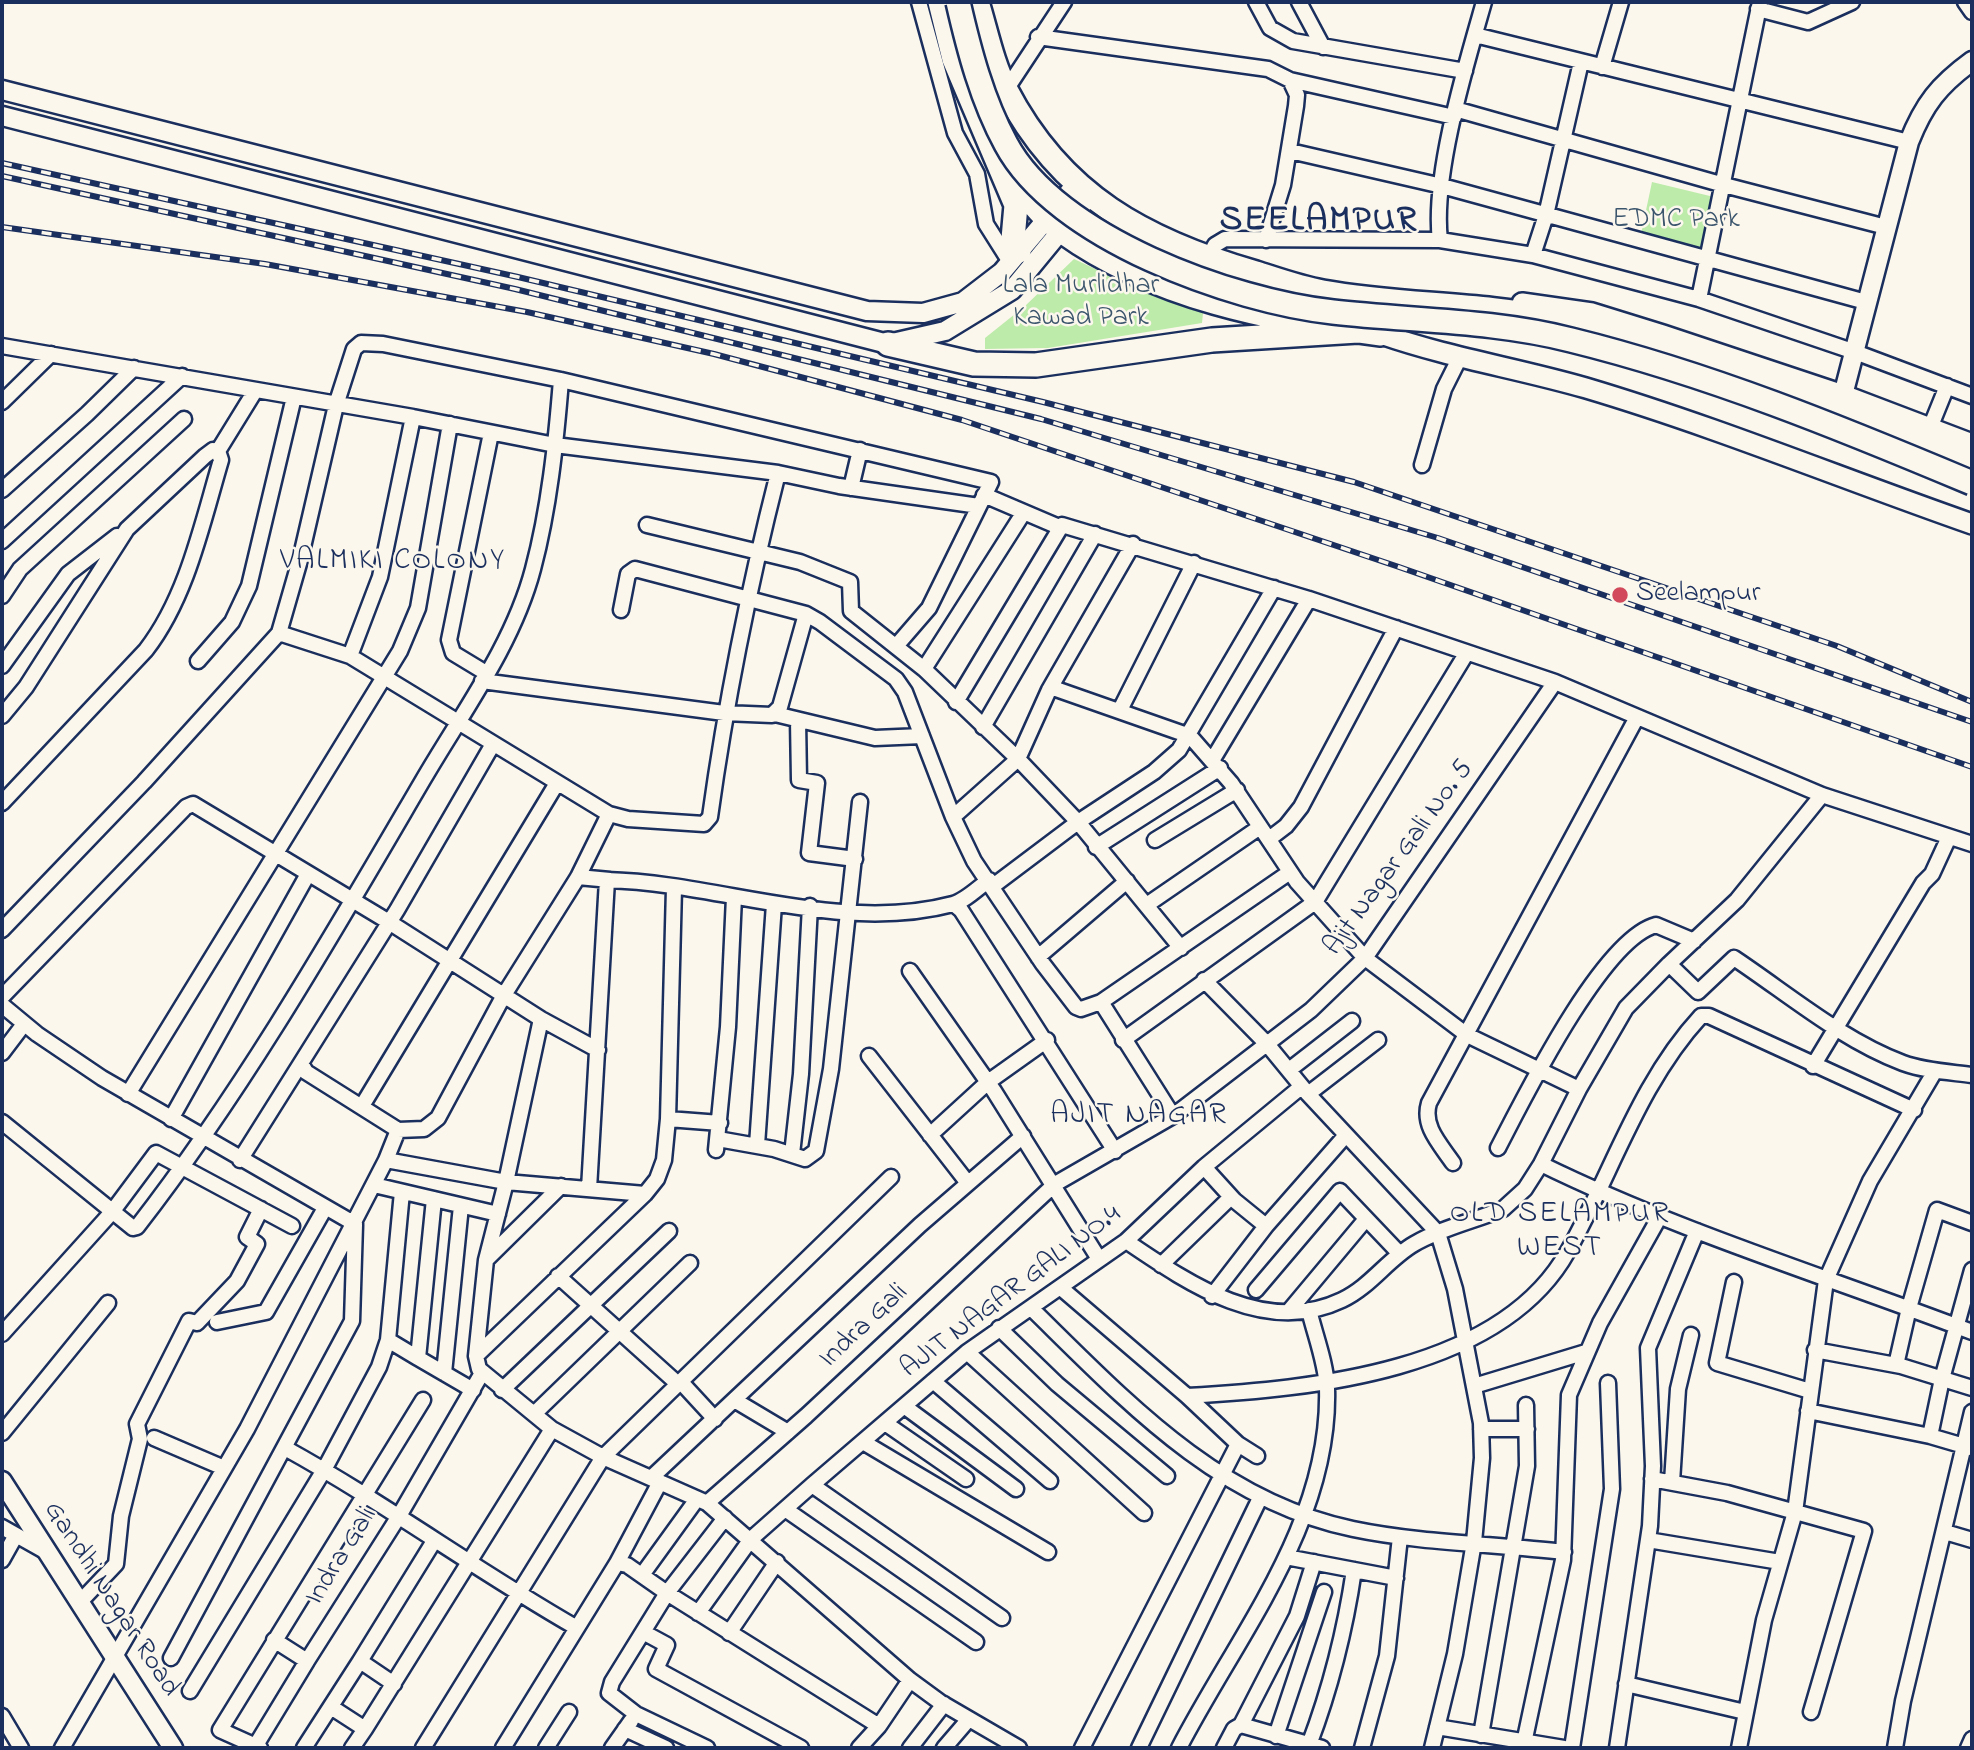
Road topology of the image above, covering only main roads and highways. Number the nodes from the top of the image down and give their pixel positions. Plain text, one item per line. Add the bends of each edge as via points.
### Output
1 (940, 2) edge
2 (958, 2) edge
3 (977, 2) edge
4 (997, 156) junction
5 (1014, 257) road end
6 (1438, 302) junction
7 (1369, 332) junction
8 (888, 344) road end
9 (1972, 444) edge
10 (1972, 463) edge
11 (1972, 483) edge
12 (1972, 524) edge

1 - 4 highway via 954,59 974,113
2 - 11 highway, bridge via 979,80 1007,146 1037,186 1136,252 1207,283 1281,303 1331,312 1499,326 1570,340 1741,390
3 - 6 highway via 1006,90 1044,150 1118,218 1208,259 1321,292 1401,303
4 - 5 highway via 1016,205
4 - 7 highway via 1055,225 1133,272 1200,299
6 - 9 main road via 1495,299 1592,313 1843,395
6 - 10 highway via 1554,319 1644,341
7 - 8 highway via 1212,340 1036,365 974,363
7 - 12 main road via 1459,359 1584,387 1781,452

